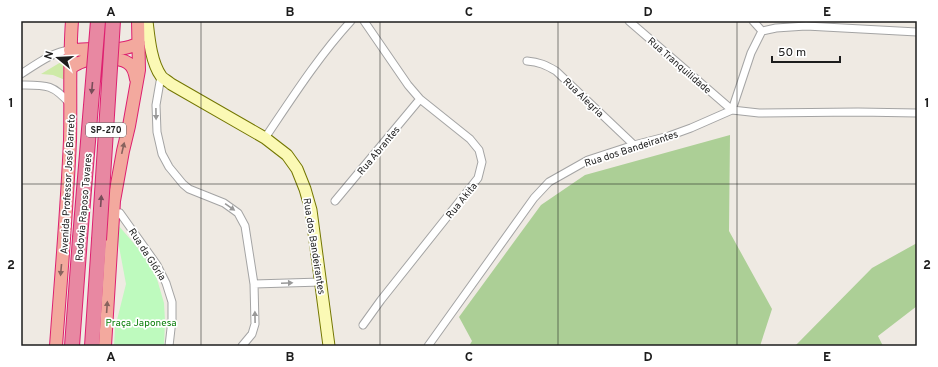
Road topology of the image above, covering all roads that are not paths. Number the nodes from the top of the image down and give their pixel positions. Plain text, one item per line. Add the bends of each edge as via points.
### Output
1 (98, 21) edge
2 (113, 21) edge
3 (138, 21) edge
4 (147, 21) edge
5 (351, 21) edge
6 (364, 21) edge
7 (629, 21) edge
8 (753, 21) edge
9 (71, 27) edge
10 (762, 30) junction
11 (917, 32) edge
12 (139, 43) junction
13 (90, 49) junction
14 (70, 50) junction
15 (528, 61) dead end
16 (71, 68) junction
17 (21, 74) edge
18 (161, 76) junction
19 (137, 82) junction
20 (21, 85) edge
21 (420, 99) junction
22 (71, 106) junction
23 (732, 110) junction
24 (917, 113) edge
25 (265, 138) junction
26 (634, 145) junction
27 (335, 201) dead end
28 (120, 212) dead end
29 (321, 282) junction
30 (254, 284) junction
31 (364, 325) dead end
32 (56, 346) edge
33 (72, 346) edge
34 (92, 346) edge
35 (105, 346) edge
36 (169, 346) edge
37 (242, 346) edge
38 (329, 346) edge
39 (428, 346) edge

1 -> 33 highway, Rodovia Raposo Tavares / SP-270, bridge
34 -> 2 highway, Rodovia Raposo Tavares / SP-270, bridge
3 - 12 highway
4 - 18 main road via 155,64
5 - 25 street via 316,64
6 - 21 street, Rua Akita
7 - 23 street, Rua Tranquilidade
8 - 10 street
9 - 13 highway via 81,44
9 - 14 highway, Avenida Professor José Barreto
10 - 11 street via 806,26
10 - 23 street
12 - 13 highway via 121,49
12 - 19 highway
13 - 14 highway
14 - 16 highway, Avenida Professor José Barreto
14 - 17 street via 55,54
15 - 26 street, Rua Alegria via 545,64 556,71
16 - 19 highway via 84,61 106,58 121,60 131,66
16 - 22 highway, Avenida Professor José Barreto
18 - 25 main road, Rua dos Bandeirantes
18 -> 30 street via 156,105 156,132 162,154 169,167 188,189 224,203 238,213 246,226
35 -> 19 highway via 114,201
20 - 22 street via 42,85 52,88
21 - 27 street, Rua Abrantes
21 - 31 street, Rua Akita via 470,139 479,150 481,168 478,178
22 -> 32 highway, Avenida Professor José Barreto
23 - 24 street via 758,113
23 - 26 street, Rua dos Bandeirantes via 669,136
25 - 29 main road, Rua dos Bandeirantes via 287,155 297,168 311,210
26 - 39 street, Rua dos Bandeirantes via 588,160 549,182 534,198
28 - 36 street, Rua da Glória via 157,265 166,283 172,302
30 -> 29 street
29 - 38 main road, Rua dos Bandeirantes
37 -> 30 street via 252,334 255,324

